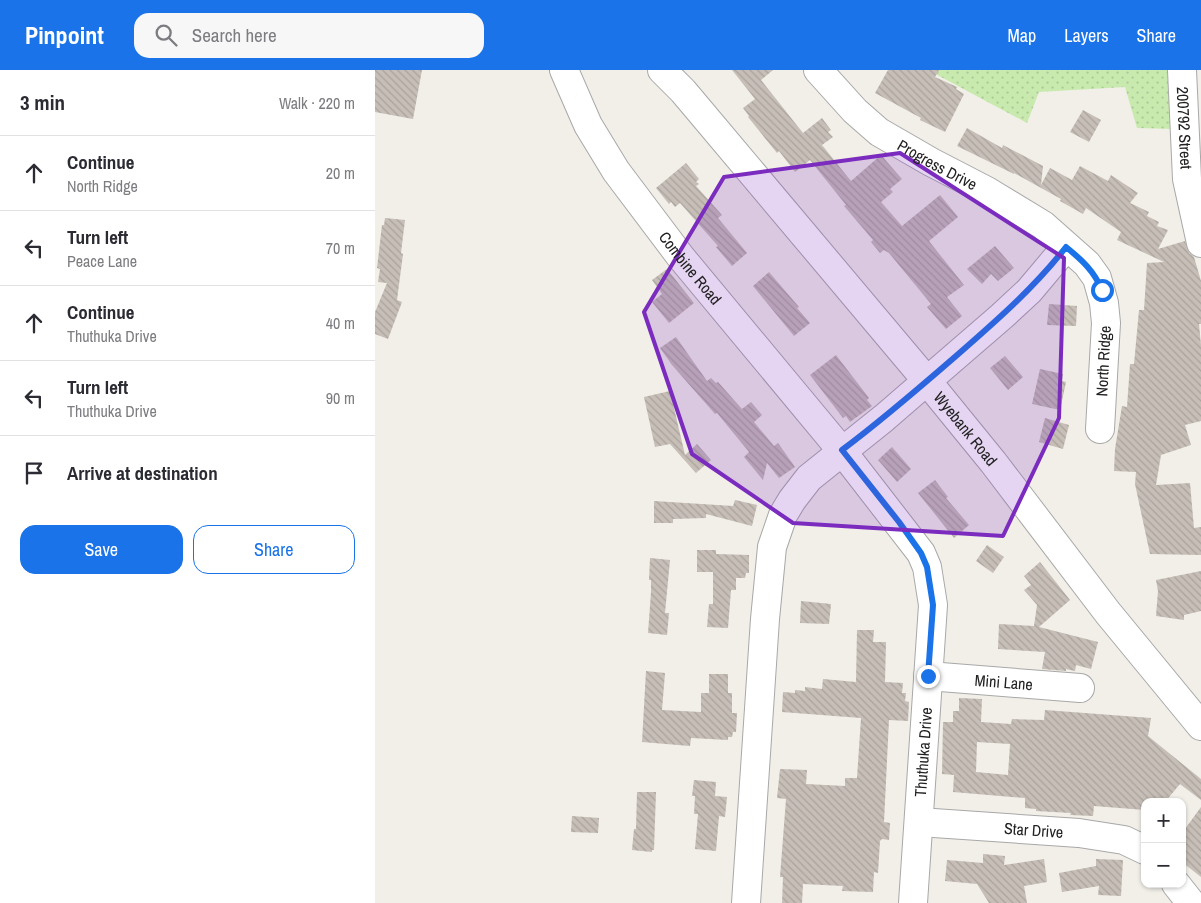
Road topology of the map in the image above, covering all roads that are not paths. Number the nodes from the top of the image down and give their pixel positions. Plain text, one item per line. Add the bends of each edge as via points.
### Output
1 (564, 70) edge
2 (662, 70) edge
3 (818, 70) edge
4 (1182, 70) edge
5 (1201, 243) edge
6 (1066, 247) junction
7 (927, 381) junction
8 (1100, 429) dead end
9 (842, 450) junction
10 (928, 676) junction
11 (1080, 688) dead end
12 (1201, 726) edge
13 (919, 822) junction
14 (1141, 848) edge
15 (1179, 888) edge
16 (746, 903) edge
17 (913, 903) edge
18 (1191, 903) edge

1 - 9 street, Combine Road via 588,125 616,171 686,264
2 - 7 street, Wyebank Road via 683,90
3 - 6 street, Progress Drive via 879,132 987,190 1043,225
4 - 5 street, 200792 Street via 1187,180
6 - 7 street via 1029,291
6 - 8 street, North Ridge via 1087,264 1097,278 1104,302
7 - 9 street
7 - 12 street, Wyebank Road via 1108,614
9 - 10 street, Thuthuka Drive via 899,522 927,567 933,605
9 - 16 street via 809,478 791,500 772,547
10 - 11 street, Mini Lane
10 - 13 street, Thuthuka Drive
13 - 14 street, Star Drive via 1079,833 1124,840
13 - 17 street, Thuthuka Drive
15 - 18 street

